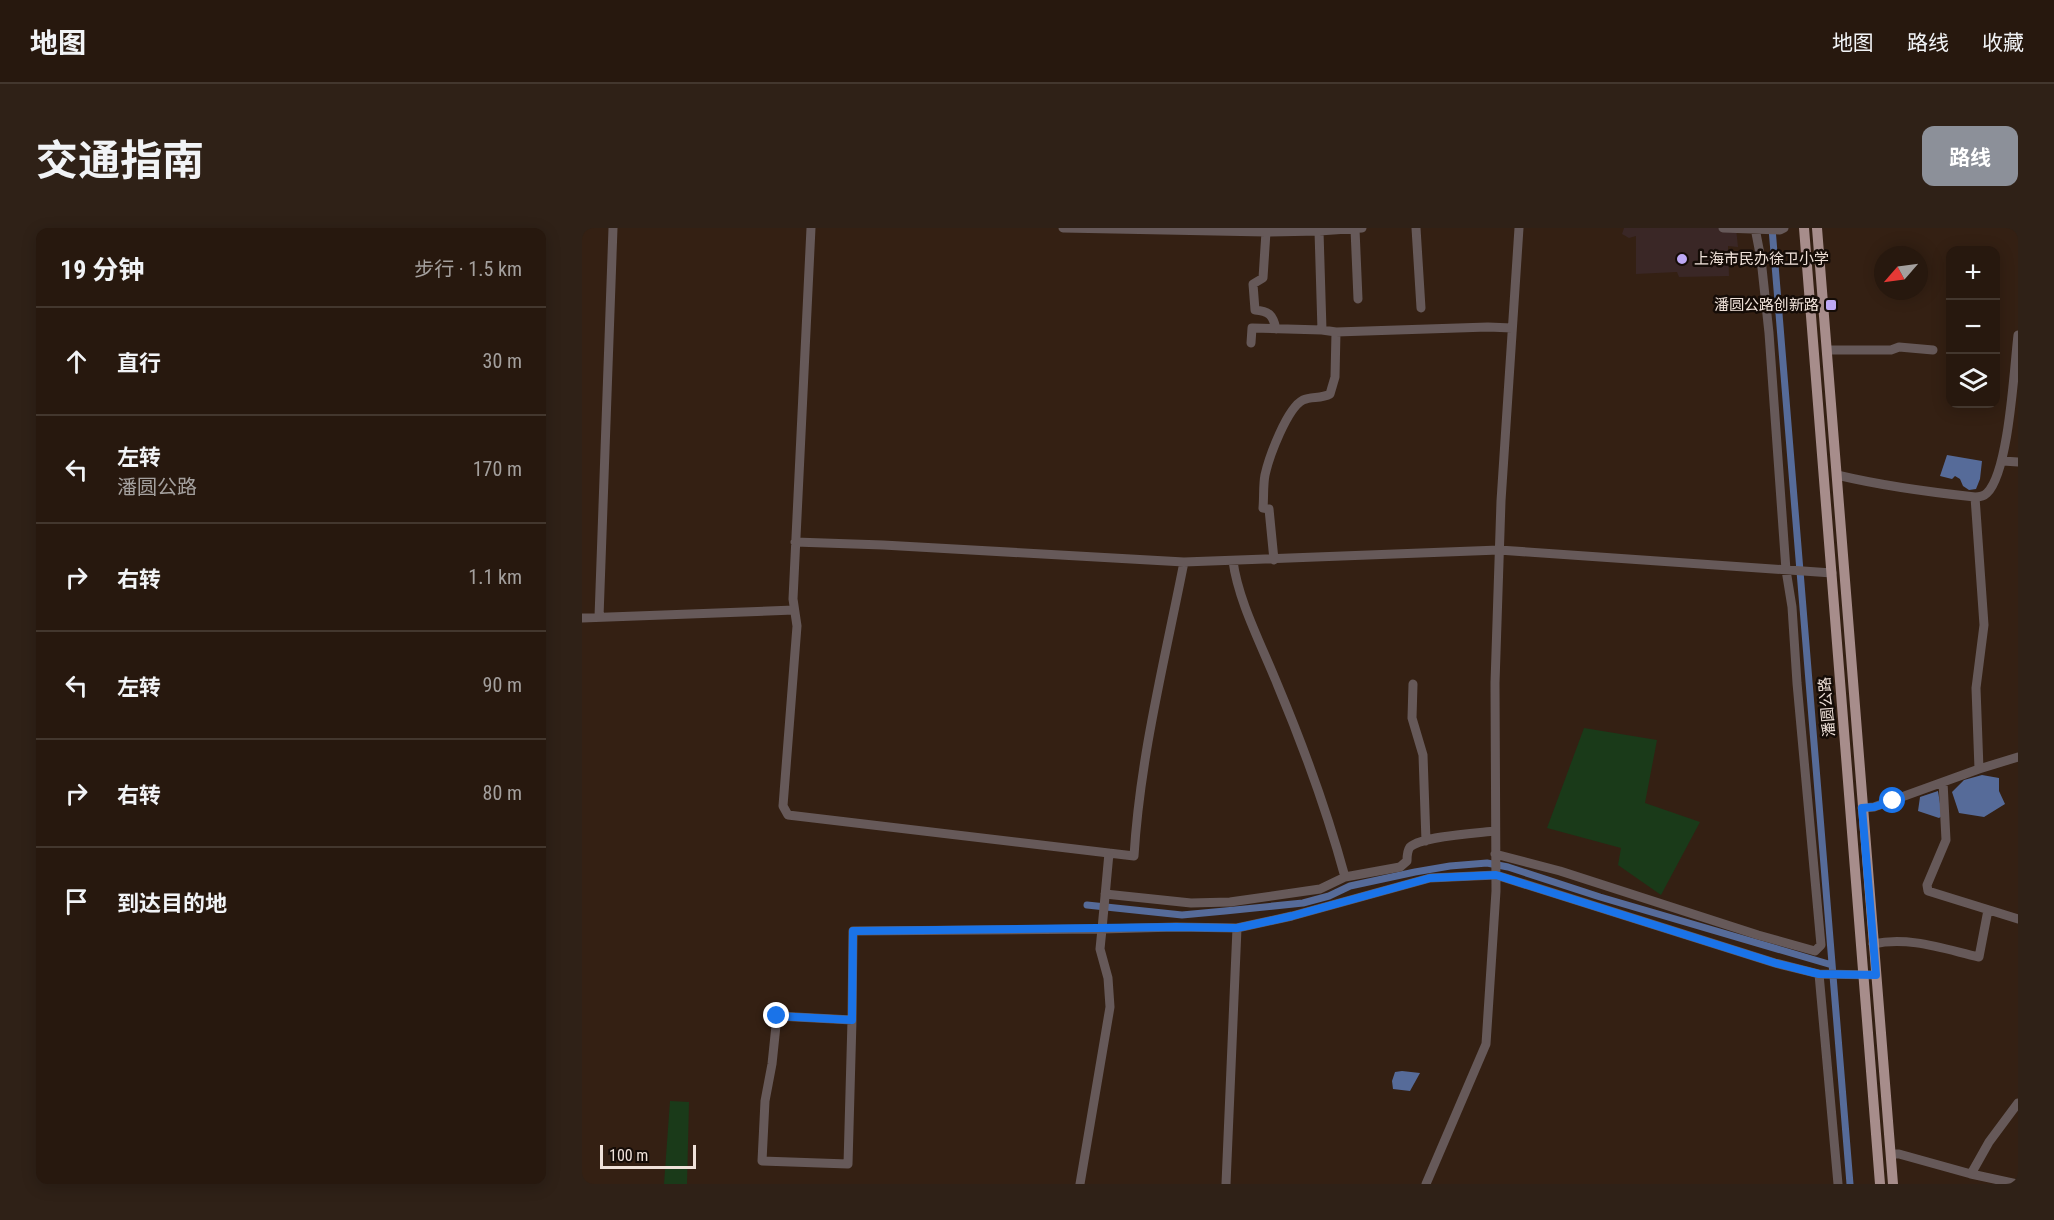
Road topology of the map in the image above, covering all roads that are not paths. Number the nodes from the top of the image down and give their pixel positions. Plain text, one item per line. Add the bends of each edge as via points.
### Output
1 (613, 228) edge
2 (811, 228) edge
3 (1063, 228) edge
4 (1362, 228) edge
5 (1416, 228) edge
6 (1519, 228) edge
7 (1723, 228) edge
8 (1804, 228) edge
9 (1817, 228) edge
10 (1115, 229) edge
11 (1241, 229) edge
12 (1355, 229) edge
13 (1756, 229) edge
14 (1782, 229) edge
15 (1319, 231) junction
16 (1266, 232) junction
17 (1358, 299) dead end
18 (1421, 308) dead end
19 (1512, 328) junction
20 (1276, 329) junction
21 (1322, 330) junction
22 (1336, 332) junction
23 (2018, 335) edge
24 (1251, 343) dead end
25 (1827, 350) junction
26 (1933, 350) dead end
27 (2016, 360) edge
28 (2003, 461) junction
29 (2018, 462) edge
30 (1837, 475) junction
31 (1974, 497) junction
32 (795, 543) junction
33 (1499, 550) junction
34 (1274, 560) junction
35 (1233, 561) junction
36 (1184, 562) junction
37 (1788, 571) junction
38 (1832, 573) junction
39 (794, 610) junction
40 (599, 617) junction
41 (582, 618) edge
42 (1413, 684) dead end
43 (2018, 759) edge
44 (1979, 769) junction
45 (1943, 782) junction
46 (1862, 808) junction
47 (1495, 831) junction
48 (1426, 841) junction
49 (1109, 854) junction
50 (1495, 854) junction
51 (1496, 874) junction
52 (1345, 876) junction
53 (1105, 894) junction
54 (1988, 909) junction
55 (2018, 919) edge
56 (1237, 928) junction
57 (1102, 929) junction
58 (1873, 944) junction
59 (1819, 974) junction
60 (1864, 975) junction
61 (1876, 975) junction
62 (852, 1020) junction
63 (2018, 1103) edge
64 (1890, 1154) junction
65 (1971, 1174) junction
66 (1080, 1184) edge
67 (1227, 1184) edge
68 (1426, 1184) edge
69 (1838, 1184) edge
70 (1880, 1184) edge
71 (1893, 1184) edge
72 (2017, 1184) edge

1 - 40 street
2 - 32 street
3 - 10 street
4 - 12 street
5 - 18 street
6 - 19 street
7 - 13 street
8 - 38 main road, 潘圆公路
9 - 25 main road, 潘圆公路
10 - 11 street
11 - 16 street
12 - 15 street
12 - 17 street
13 - 14 street
13 - 37 street via 1769,333
15 - 16 street
15 - 21 street
16 - 20 street via 1263,278 1253,284 1254,310 1272,315
19 - 22 street
19 - 33 street
20 - 21 street
20 - 24 street via 1252,328
21 - 22 street
22 - 34 street via 1335,377 1330,394 1302,400 1296,406 1265,474 1263,508 1269,509
23 - 27 street
25 - 26 street
25 - 30 main road, 潘圆公路
27 - 28 street
28 - 29 street
28 - 31 street via 1988,492
30 - 31 street via 1874,484
30 - 46 main road, 潘圆公路
31 - 44 street via 1984,625 1976,688
32 - 36 street
32 - 39 street
33 - 34 street
33 - 37 street
33 - 47 street
34 - 35 street
35 - 36 street
35 - 52 street via 1240,591 1305,752
36 - 49 street via 1144,762 1134,856
37 - 38 street
37 - 50 street via 1821,945 1815,951
38 - 60 main road, 潘圆公路
39 - 40 street
39 - 49 street via 797,626 783,806 788,815
40 - 41 street
42 - 48 street via 1412,718 1423,755
43 - 44 street
44 - 45 street
45 - 46 street
45 - 54 street via 1946,840 1928,891
46 - 58 main road, 潘圆公路
47 - 48 street
47 - 50 street
48 - 52 street via 1410,847 1407,861 1400,867
49 - 53 street
50 - 51 street
51 - 56 street via 1430,878
51 - 59 street
51 - 68 street via 1486,1044
52 - 53 street via 1320,889 1230,902 1191,903
53 - 57 street
54 - 55 street
54 - 58 street via 1979,957 1909,942
56 - 57 street
56 - 67 street
57 - 62 street via 853,931
57 - 66 street via 1100,949 1110,1007
58 - 61 main road, 潘圆公路
59 - 60 street
59 - 69 street
60 - 61 street
60 - 70 main road, 潘圆公路
61 - 64 main road, 潘圆公路
62 - 62 street via 777,1016 765,1101 762,1161 848,1164
63 - 65 street
64 - 65 street
64 - 71 main road, 潘圆公路
65 - 72 street

